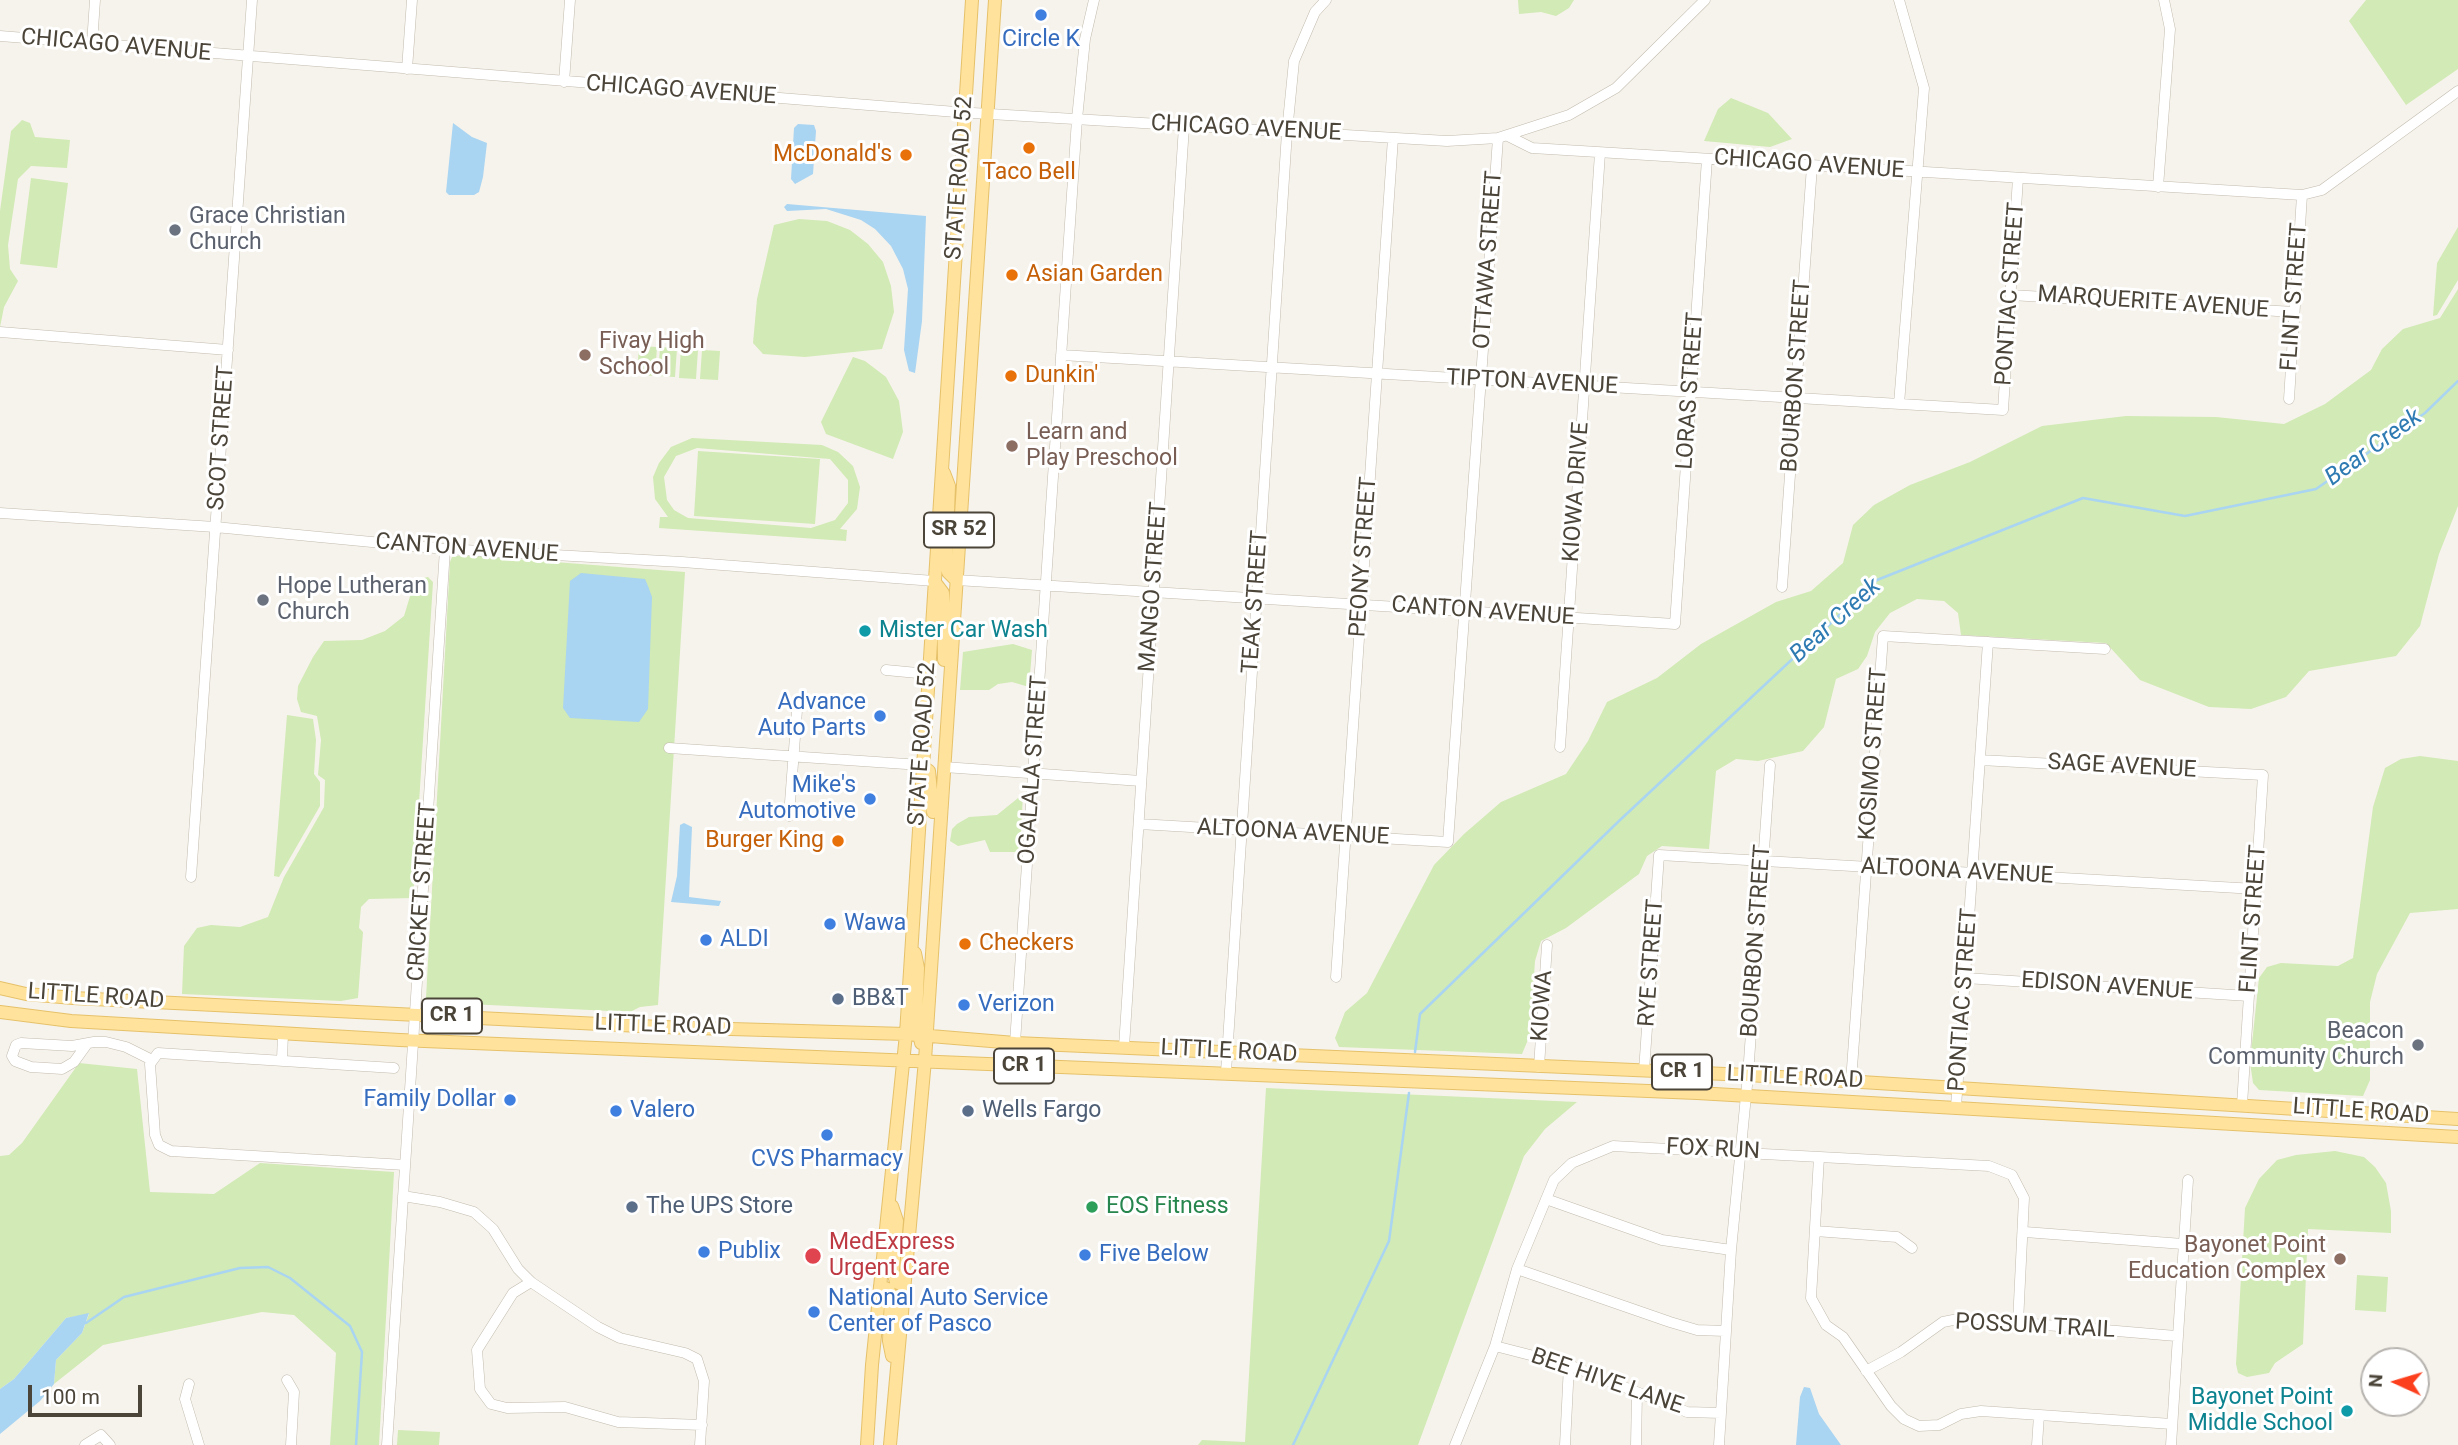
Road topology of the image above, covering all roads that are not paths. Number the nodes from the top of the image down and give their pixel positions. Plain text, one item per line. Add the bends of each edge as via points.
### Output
1 (95, 0) edge
2 (252, 0) edge
3 (412, 0) edge
4 (570, 0) edge
5 (972, 0) edge
6 (995, 0) edge
7 (1094, 0) edge
8 (1326, 0) edge
9 (1705, 0) edge
10 (1899, 0) edge
11 (2164, 0) edge
12 (0, 36) edge
13 (92, 44) junction
14 (248, 56) junction
15 (407, 69) junction
16 (564, 82) junction
17 (2458, 91) edge
18 (964, 112) junction
19 (988, 113) junction
20 (1077, 119) junction
21 (1184, 126) junction
22 (1287, 132) junction
23 (1503, 137) junction
24 (1393, 138) junction
25 (1600, 153) junction
26 (1707, 159) junction
27 (1812, 166) junction
28 (1916, 172) junction
29 (2018, 178) junction
30 (2158, 187) junction
31 (2302, 195) junction
32 (2011, 295) junction
33 (2294, 312) junction
34 (0, 332) edge
35 (228, 350) junction
36 (1061, 355) junction
37 (1168, 361) junction
38 (1272, 367) junction
39 (1377, 373) junction
40 (1481, 380) junction
41 (1584, 386) junction
42 (1691, 392) junction
43 (1795, 398) junction
44 (2288, 399) dead end
45 (1899, 404) junction
46 (2003, 410) joint
47 (942, 469) junction
48 (0, 513) edge
49 (215, 527) junction
50 (445, 549) junction
51 (956, 580) junction
52 (934, 581) junction
53 (1046, 585) junction
54 (1782, 587) dead end
55 (1154, 592) junction
56 (1257, 598) junction
57 (1361, 604) junction
58 (1464, 611) junction
59 (1569, 617) junction
60 (1675, 624) joint
61 (1987, 642) junction
62 (2105, 649) dead end
63 (886, 670) dead end
64 (928, 674) junction
65 (948, 699) junction
66 (797, 710) dead end
67 (945, 744) junction
68 (1560, 747) dead end
69 (669, 748) dead end
70 (793, 757) junction
71 (1980, 760) junction
72 (921, 765) junction
73 (1770, 765) dead end
74 (944, 767) junction
75 (1034, 773) junction
76 (2263, 775) joint
77 (1141, 781) junction
78 (789, 816) dead end
79 (1139, 824) junction
80 (1241, 830) junction
81 (1345, 836) junction
82 (1448, 842) joint
83 (938, 853) junction
84 (1659, 855) joint
85 (1763, 861) junction
86 (1867, 867) junction
87 (1972, 873) junction
88 (191, 877) dead end
89 (2256, 889) junction
90 (911, 936) junction
91 (1547, 946) dead end
92 (1336, 977) dead end
93 (1965, 978) junction
94 (0, 988) edge
95 (2249, 996) junction
96 (0, 1012) edge
97 (415, 1014) junction
98 (283, 1033) junction
99 (906, 1034) junction
100 (923, 1035) junction
101 (414, 1040) junction
102 (1015, 1043) junction
103 (88, 1044) junction
104 (1124, 1047) junction
105 (1227, 1052) junction
106 (903, 1059) junction
107 (152, 1060) junction
108 (282, 1060) junction
109 (925, 1060) junction
110 (1539, 1066) junction
111 (394, 1068) dead end
112 (1644, 1071) junction
113 (1226, 1072) junction
114 (1748, 1075) junction
115 (1851, 1082) junction
116 (1958, 1088) junction
117 (1744, 1096) junction
118 (2242, 1105) junction
119 (1956, 1107) junction
120 (2458, 1119) edge
121 (2458, 1137) edge
122 (1738, 1151) junction
123 (1819, 1157) junction
124 (405, 1165) junction
125 (2188, 1180) dead end
126 (403, 1196) junction
127 (1546, 1199) junction
128 (890, 1203) junction
129 (1815, 1231) junction
130 (2025, 1232) junction
131 (2183, 1244) junction
132 (1912, 1248) dead end
133 (1731, 1250) junction
134 (1517, 1269) junction
135 (531, 1282) junction
136 (903, 1285) junction
137 (880, 1286) junction
138 (2018, 1323) junction
139 (1725, 1331) junction
140 (2176, 1336) junction
141 (1495, 1346) junction
142 (895, 1363) junction
143 (1569, 1365) junction
144 (1866, 1371) junction
145 (287, 1380) dead end
146 (189, 1384) dead end
147 (1637, 1393) junction
148 (1721, 1413) junction
149 (2039, 1415) junction
150 (2172, 1424) junction
151 (702, 1425) junction
152 (85, 1445) edge
153 (110, 1445) edge
154 (199, 1445) edge
155 (291, 1445) edge
156 (387, 1445) edge
157 (701, 1445) edge
158 (867, 1445) edge
159 (890, 1445) edge
160 (1455, 1445) edge
161 (1565, 1445) edge
162 (1636, 1445) edge
163 (1719, 1445) edge
164 (2037, 1445) edge
165 (2171, 1445) edge

1 - 13 street
2 - 14 street, SCOT STREET
3 - 15 street
4 - 16 street
5 - 18 main road, STATE ROAD 52 / SR 52
6 - 19 main road, STATE ROAD 52 / SR 52
7 - 20 street, OGALALA STREET
8 - 22 street, TEAK STREET via 1315,12 1294,61
9 - 23 street via 1616,88 1569,115
10 - 28 street via 1924,88
11 - 30 street via 2170,29
12 - 13 street, CHICAGO AVENUE
13 - 14 street, CHICAGO AVENUE
14 - 15 street, CHICAGO AVENUE
14 - 35 street, SCOT STREET
15 - 16 street, CHICAGO AVENUE
16 - 18 street, CHICAGO AVENUE
17 - 31 street, CHICAGO AVENUE via 2322,190
18 - 19 street, CHICAGO AVENUE
18 - 47 main road, STATE ROAD 52 / SR 52
19 - 20 street, CHICAGO AVENUE
19 - 51 main road, STATE ROAD 52 / SR 52
20 - 21 street, CHICAGO AVENUE
20 - 36 street, OGALALA STREET
21 - 22 street, CHICAGO AVENUE
21 - 37 street, MANGO STREET
22 - 24 street, CHICAGO AVENUE
22 - 38 street, TEAK STREET
23 - 24 street, CHICAGO AVENUE
23 - 25 street, CHICAGO AVENUE via 1532,148
23 - 40 street, OTTAWA STREET
24 - 39 street, PEONY STREET
25 - 26 street, CHICAGO AVENUE
25 - 41 street, KIOWA DRIVE
26 - 27 street, CHICAGO AVENUE
26 - 42 street, LORAS STREET
27 - 28 street, CHICAGO AVENUE
27 - 43 street, BOURBON STREET
28 - 29 street, CHICAGO AVENUE
28 - 45 street
29 - 30 street, CHICAGO AVENUE
29 - 32 street, PONTIAC STREET
30 - 31 street, CHICAGO AVENUE
31 - 33 street, FLINT STREET
32 - 33 street, MARQUERITE AVENUE
32 - 46 street, PONTIAC STREET
33 - 44 street, FLINT STREET
34 - 35 street
35 - 49 street, SCOT STREET
36 - 37 street, TIPTON AVENUE
36 - 53 street, OGALALA STREET
37 - 38 street, TIPTON AVENUE
37 - 55 street, MANGO STREET
38 - 39 street, TIPTON AVENUE
38 - 56 street, TEAK STREET
39 - 40 street, TIPTON AVENUE
39 - 57 street, PEONY STREET
40 - 41 street, TIPTON AVENUE
40 - 58 street, OTTAWA STREET
41 - 42 street, TIPTON AVENUE
41 - 59 street, KIOWA DRIVE
42 - 43 street, TIPTON AVENUE
42 - 60 street, LORAS STREET
43 - 45 street, TIPTON AVENUE
43 - 54 street, BOURBON STREET
45 - 46 street, TIPTON AVENUE
47 - 51 main road via 950,486 946,563
47 - 52 main road, STATE ROAD 52 / SR 52
48 - 49 street, CANTON AVENUE
49 - 50 street, CANTON AVENUE
49 - 88 street, SCOT STREET
50 - 52 street, CANTON AVENUE
50 - 97 street, CRICKET STREET
51 - 53 street, CANTON AVENUE
51 - 65 main road, STATE ROAD 52 / SR 52
52 - 64 main road, STATE ROAD 52 / SR 52
52 - 65 main road via 943,593
53 - 55 street, CANTON AVENUE
53 - 75 street, OGALALA STREET
55 - 56 street, CANTON AVENUE
55 - 77 street, MANGO STREET
56 - 57 street, CANTON AVENUE
56 - 80 street, TEAK STREET
57 - 58 street, CANTON AVENUE
57 - 81 street, PEONY STREET
58 - 59 street, CANTON AVENUE
58 - 82 street, OTTAWA STREET
59 - 60 street, CANTON AVENUE
59 - 68 street, KIOWA DRIVE
61 - 62 street
61 - 71 street, PONTIAC STREET
61 - 86 street, KOSIMO STREET via 1883,636
63 - 64 street
64 - 72 main road, STATE ROAD 52 / SR 52
65 - 67 main road, STATE ROAD 52 / SR 52
66 - 70 street
67 - 72 main road
67 - 74 main road, STATE ROAD 52 / SR 52
69 - 70 street
70 - 72 street
70 - 78 street
71 - 76 street, SAGE AVENUE
71 - 87 street, PONTIAC STREET
72 - 83 main road via 929,771 932,784
72 - 90 main road, STATE ROAD 52 / SR 52
73 - 85 street, BOURBON STREET
74 - 75 street
74 - 83 main road, STATE ROAD 52 / SR 52
75 - 77 street
75 - 102 street, OGALALA STREET
76 - 89 street, FLINT STREET
77 - 79 street, MANGO STREET
79 - 80 street, ALTOONA AVENUE
79 - 104 street, MANGO STREET
80 - 81 street, ALTOONA AVENUE
80 - 105 street, TEAK STREET
81 - 82 street, ALTOONA AVENUE
81 - 92 street, PEONY STREET
83 - 100 main road, STATE ROAD 52 / SR 52
84 - 85 street, ALTOONA AVENUE
84 - 112 street, RYE STREET
85 - 86 street, ALTOONA AVENUE
85 - 114 street, BOURBON STREET
86 - 87 street, ALTOONA AVENUE
86 - 115 street, KOSIMO STREET
87 - 89 street, ALTOONA AVENUE
87 - 93 street, PONTIAC STREET
89 - 95 street, FLINT STREET
90 - 99 main road, STATE ROAD 52 / SR 52
90 - 100 main road via 918,968 916,1020
91 - 110 street, KIOWA
93 - 95 street, EDISON AVENUE
93 - 116 street, PONTIAC STREET
94 - 97 main road, LITTLE ROAD / CR 1 via 73,998
95 - 118 street, FLINT STREET
96 - 98 main road, LITTLE ROAD / CR 1 via 71,1021
97 - 99 main road, LITTLE ROAD / CR 1
97 - 101 street, CRICKET STREET
98 - 101 main road, LITTLE ROAD / CR 1
98 - 108 street
99 - 100 main road, LITTLE ROAD / CR 1
99 - 106 main road, STATE ROAD 52 / SR 52
100 - 102 main road, LITTLE ROAD / CR 1
100 - 109 main road, STATE ROAD 52 / SR 52
101 - 106 main road, LITTLE ROAD / CR 1
101 - 124 street, CRICKET STREET
102 - 104 main road, LITTLE ROAD / CR 1
103 - 103 street via 21,1043 13,1048 12,1056 31,1067 62,1069
103 - 107 street via 116,1044
104 - 105 main road, LITTLE ROAD / CR 1
105 - 110 main road, LITTLE ROAD / CR 1
105 - 113 street, TEAK STREET
106 - 109 main road, LITTLE ROAD / CR 1
106 - 128 main road, STATE ROAD 52 / SR 52
107 - 108 street via 165,1052
107 - 124 street via 155,1135 163,1148
108 - 111 street
109 - 113 main road, LITTLE ROAD / CR 1
109 - 136 main road, STATE ROAD 52 / SR 52
110 - 112 main road, LITTLE ROAD / CR 1
112 - 114 main road, LITTLE ROAD / CR 1
113 - 117 main road, LITTLE ROAD / CR 1
114 - 115 main road, LITTLE ROAD / CR 1
114 - 117 street, BOURBON STREET
115 - 116 main road, LITTLE ROAD / CR 1
116 - 118 main road, LITTLE ROAD / CR 1
116 - 119 street, PONTIAC STREET
117 - 119 main road, LITTLE ROAD / CR 1
117 - 122 street, BOURBON STREET
118 - 120 main road, LITTLE ROAD / CR 1
119 - 121 main road, LITTLE ROAD / CR 1
122 - 123 street, FOX RUN
122 - 127 street, FOX RUN via 1613,1146 1572,1163 1554,1180
122 - 133 street, BOURBON STREET
123 - 129 street
123 - 130 street, FOX RUN via 1989,1166 2012,1175 2024,1198
124 - 126 street, CRICKET STREET
125 - 131 street
126 - 135 street via 474,1212 493,1229
126 - 156 street, CRICKET STREET
127 - 133 street via 1662,1240
127 - 134 street, FOX RUN
128 - 136 main road via 897,1220 894,1278
128 - 137 main road, STATE ROAD 52 / SR 52
129 - 132 street via 1897,1237
129 - 144 street via 1811,1298 1815,1310 1843,1337
130 - 131 street
130 - 138 street, FOX RUN
131 - 140 street
133 - 139 street, BOURBON STREET
134 - 139 street via 1670,1322 1697,1330
134 - 141 street, FOX RUN
135 - 151 street via 620,1338 697,1359 704,1373
135 - 151 street via 513,1293 477,1350 480,1390 491,1404 565,1407 618,1422
136 - 142 main road, STATE ROAD 52 / SR 52
137 - 142 main road via 891,1295 889,1341
137 - 158 main road, STATE ROAD 52 / SR 52
138 - 140 street, POSSUM TRAIL
138 - 144 street, POSSUM TRAIL via 1963,1318 1943,1322
139 - 148 street, BOURBON STREET
140 - 150 street
141 - 143 street, BEE HIVE LANE
141 - 160 street, FOX RUN
142 - 159 main road, STATE ROAD 52 / SR 52
143 - 147 street, BEE HIVE LANE
143 - 161 street
144 - 149 street via 1891,1406 1919,1426 1939,1425 1981,1411
145 - 155 street via 294,1392
146 - 154 street via 186,1399
147 - 148 street, BEE HIVE LANE via 1687,1412
147 - 162 street
148 - 163 street, BOURBON STREET
149 - 150 street
149 - 164 street
150 - 165 street
151 - 157 street
152 - 153 street via 101,1435

